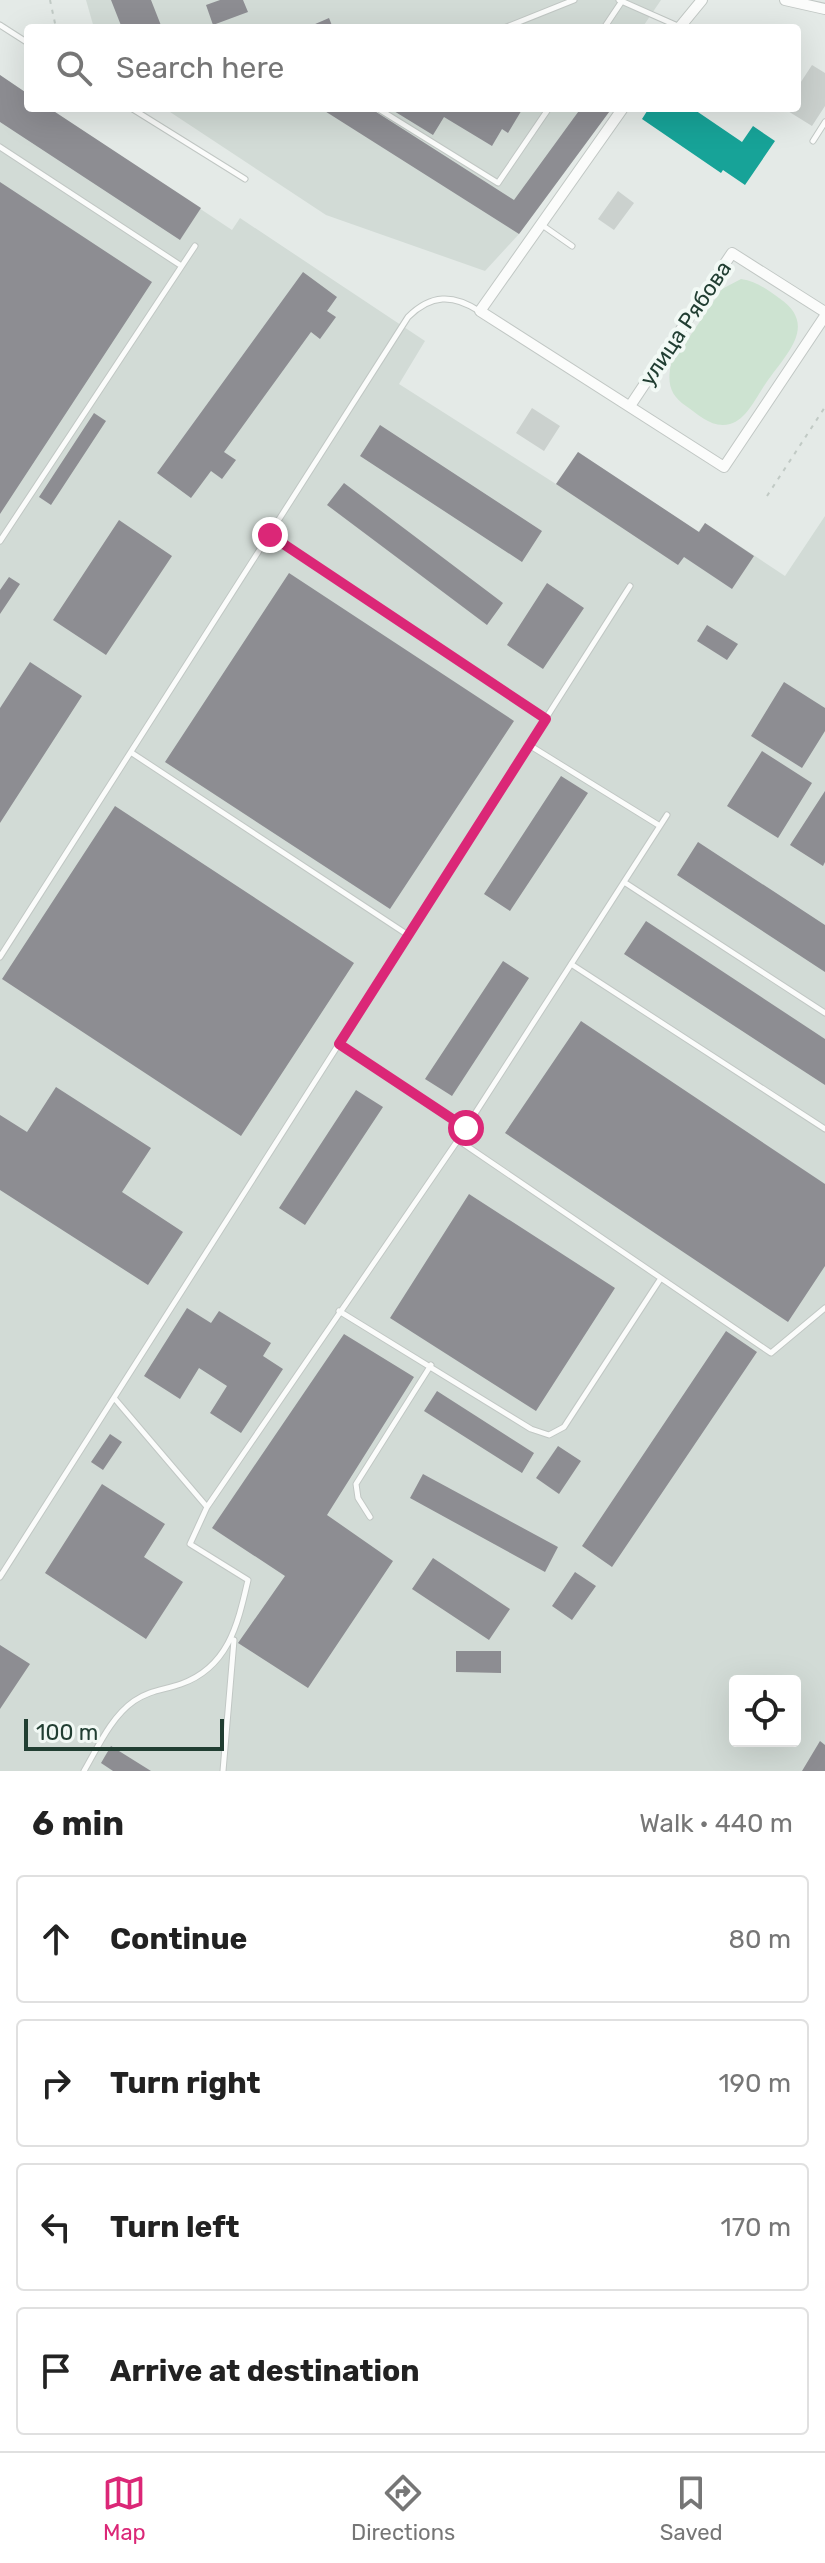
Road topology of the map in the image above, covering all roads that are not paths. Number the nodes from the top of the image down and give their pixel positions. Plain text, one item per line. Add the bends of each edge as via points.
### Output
1 (574, 0) edge
2 (702, 0) edge
3 (785, 0) edge
4 (620, 1) edge
5 (825, 9) edge
6 (514, 24) edge
7 (606, 24) edge
8 (671, 24) edge
9 (683, 24) edge
10 (0, 25) edge
11 (24, 40) edge
12 (137, 112) edge
13 (383, 112) edge
14 (546, 112) edge
15 (620, 112) edge
16 (825, 122) edge
17 (813, 141) dead end
18 (0, 147) edge
19 (245, 179) dead end
20 (541, 225) junction
21 (195, 246) dead end
22 (572, 246) dead end
23 (180, 265) junction
24 (480, 311) junction
25 (825, 314) edge
26 (630, 406) junction
27 (270, 535) junction
28 (0, 541) edge
29 (630, 586) dead end
30 (546, 719) junction
31 (529, 745) junction
32 (132, 753) junction
33 (667, 815) dead end
34 (660, 826) junction
35 (624, 882) junction
36 (408, 935) junction
37 (0, 957) edge
38 (571, 964) junction
39 (825, 1013) edge
40 (339, 1044) junction
41 (466, 1128) junction
42 (825, 1129) edge
43 (458, 1140) junction
44 (661, 1278) junction
45 (825, 1308) edge
46 (339, 1311) junction
47 (431, 1365) junction
48 (115, 1399) junction
49 (207, 1507) junction
50 (370, 1517) dead end
51 (0, 1577) edge
52 (234, 1639) junction
53 (84, 1771) edge
54 (223, 1771) edge

1 - 6 lane
2 - 9 street
3 - 5 street
4 - 7 lane
4 - 8 lane
10 - 11 lane
12 - 19 lane
13 - 14 lane via 498,183
15 - 20 street
16 - 17 lane
18 - 23 lane
20 - 22 lane
20 - 24 street
21 - 23 lane
23 - 28 lane
24 - 26 street
24 - 27 lane via 459,298 438,298 421,304 408,317
25 - 26 street, улица Рябова via 732,253
25 - 26 street via 724,467
27 - 30 lane
27 - 32 lane
29 - 30 lane
30 - 31 lane
31 - 34 lane
31 - 36 lane
32 - 36 lane
32 - 37 lane
33 - 34 lane
34 - 35 lane
35 - 38 lane
35 - 39 lane
36 - 40 lane
38 - 41 lane
38 - 42 lane
40 - 41 lane
40 - 48 lane
41 - 43 lane
43 - 44 lane
43 - 46 lane
44 - 45 lane via 771,1353
44 - 47 lane via 564,1427 549,1435 531,1429
46 - 47 lane
46 - 49 lane
47 - 50 lane via 356,1484
48 - 49 lane
48 - 51 lane
49 - 52 lane via 190,1544 248,1580
52 - 53 lane via 206,1669 182,1684 133,1701
52 - 54 lane

